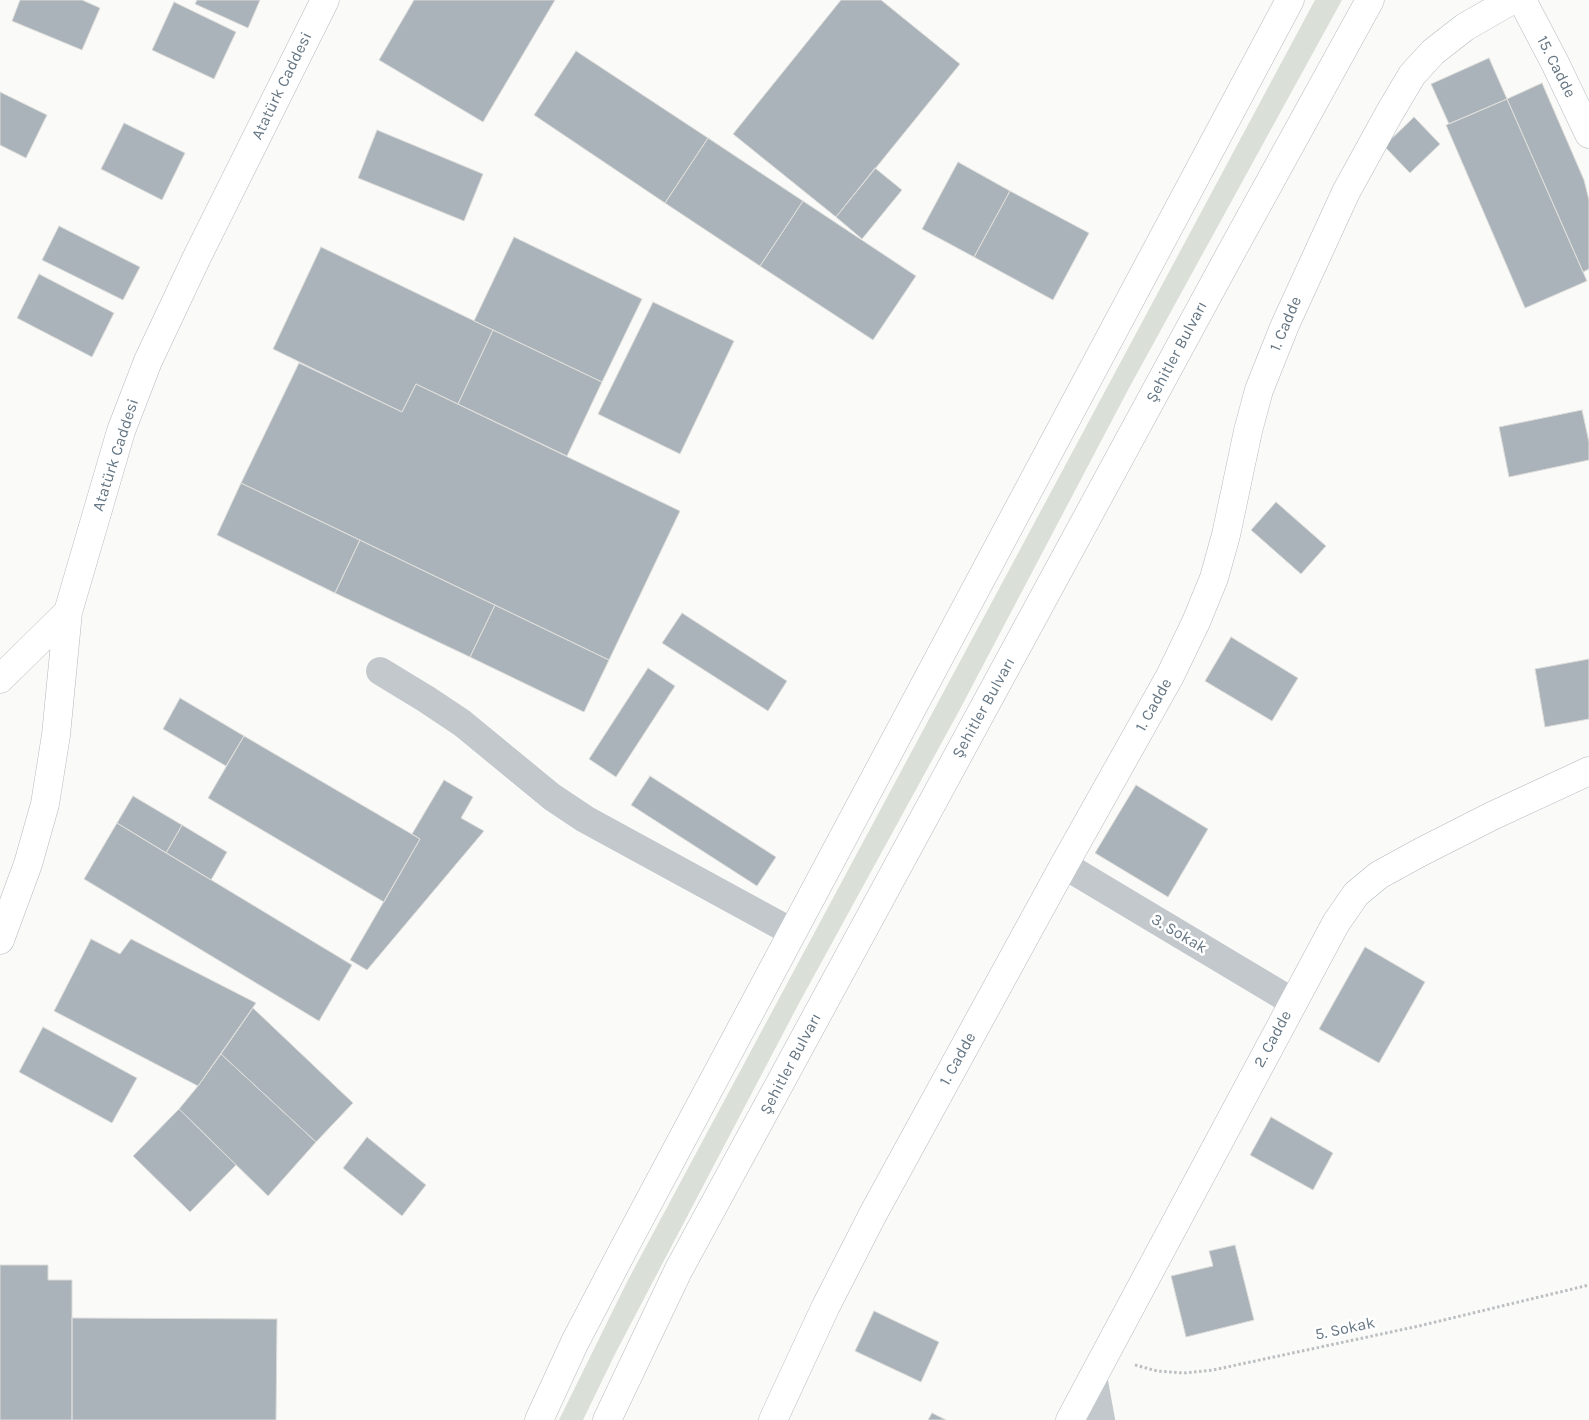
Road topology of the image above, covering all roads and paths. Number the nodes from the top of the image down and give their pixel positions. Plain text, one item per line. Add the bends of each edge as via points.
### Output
1 (325, 0) edge
2 (1290, 0) edge
3 (1370, 0) edge
4 (1512, 0) edge
5 (1522, 0) edge
6 (1589, 134) edge
7 (68, 612) junction
8 (380, 671) dead end
9 (0, 679) edge
10 (1589, 771) edge
11 (1064, 865) junction
12 (792, 932) junction
13 (0, 940) edge
14 (1293, 1002) junction
15 (1589, 1285) edge
16 (1106, 1352) junction
17 (1093, 1376) junction
18 (539, 1420) edge
19 (607, 1420) edge
20 (772, 1420) edge
21 (1070, 1420) edge
22 (1101, 1420) edge

1 - 7 main road, Atatürk Caddesi via 148,361 121,431
2 - 12 main road
3 - 19 main road, Şehitler Bulvarı via 678,1271
4 - 11 main road, 1. Cadde via 1465,27 1433,52 1412,76 1346,192 1259,390 1226,535 1214,578 1196,622 1170,676
5 - 6 main road, 15. Cadde
7 - 9 main road
7 - 13 main road, Atatürk Caddesi via 56,735 45,804 28,864
8 - 12 street via 462,723 552,797 585,819
10 - 14 main road, 2. Cadde via 1492,816 1378,875 1356,894 1336,923
11 - 14 street, 3. Sokak
11 - 20 main road, 1. Cadde via 873,1214
12 - 18 main road via 580,1334
14 - 16 main road, 2. Cadde
15 - 16 path, 5. Sokak via 1419,1326 1213,1370 1184,1374 1157,1371
16 - 17 main road, 2. Cadde
17 - 21 main road, 2. Cadde
17 - 22 street

